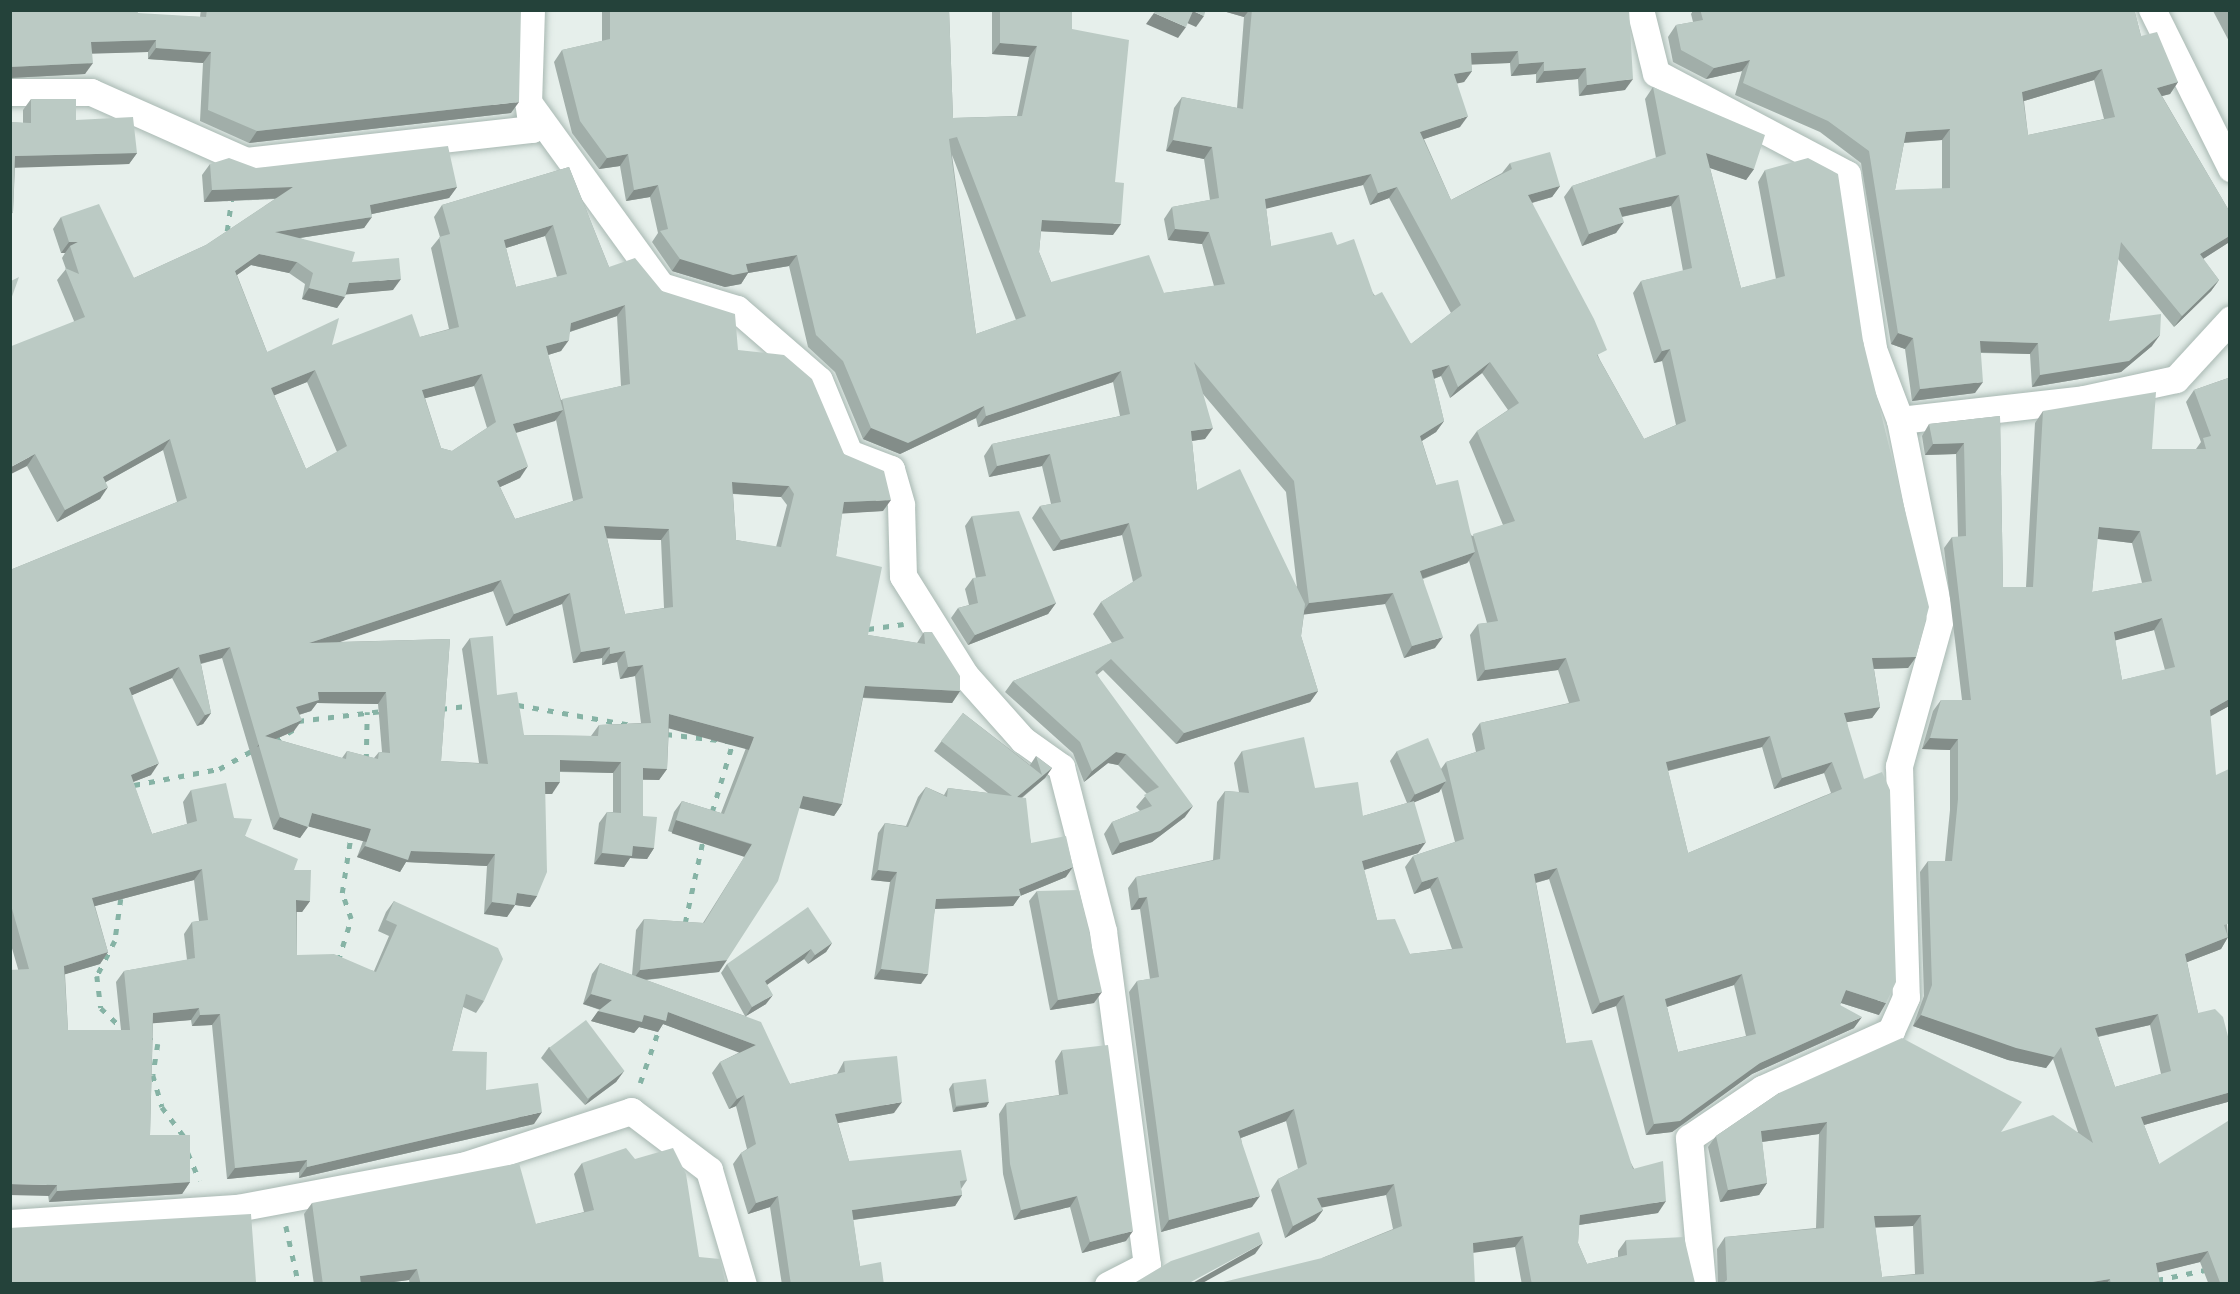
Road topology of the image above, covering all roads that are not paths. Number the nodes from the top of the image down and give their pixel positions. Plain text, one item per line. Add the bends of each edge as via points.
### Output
1 (530, 9) edge
2 (1640, 9) edge
3 (2152, 9) edge
4 (9, 92) edge
5 (528, 102) junction
6 (2231, 168) edge
7 (2231, 319) edge
8 (1900, 420) junction
9 (9, 1223) edge
10 (743, 1285) edge
11 (1108, 1285) edge
12 (1702, 1285) edge

1 - 5 street
2 - 8 street via 1656,73 1846,175 1873,349
3 - 6 street
4 - 5 street via 91,92 246,161 532,129
5 - 11 street via 661,286 737,309 819,380 849,453 891,470 903,576 979,691 1060,767 1068,816 1088,857 1115,1056 1132,1118 1147,1265
7 - 8 street via 2176,379 2084,400
8 - 12 street via 1940,619 1899,766 1906,997 1891,1030 1762,1089 1689,1138
9 - 10 street via 278,1200 462,1166 631,1112 709,1170

